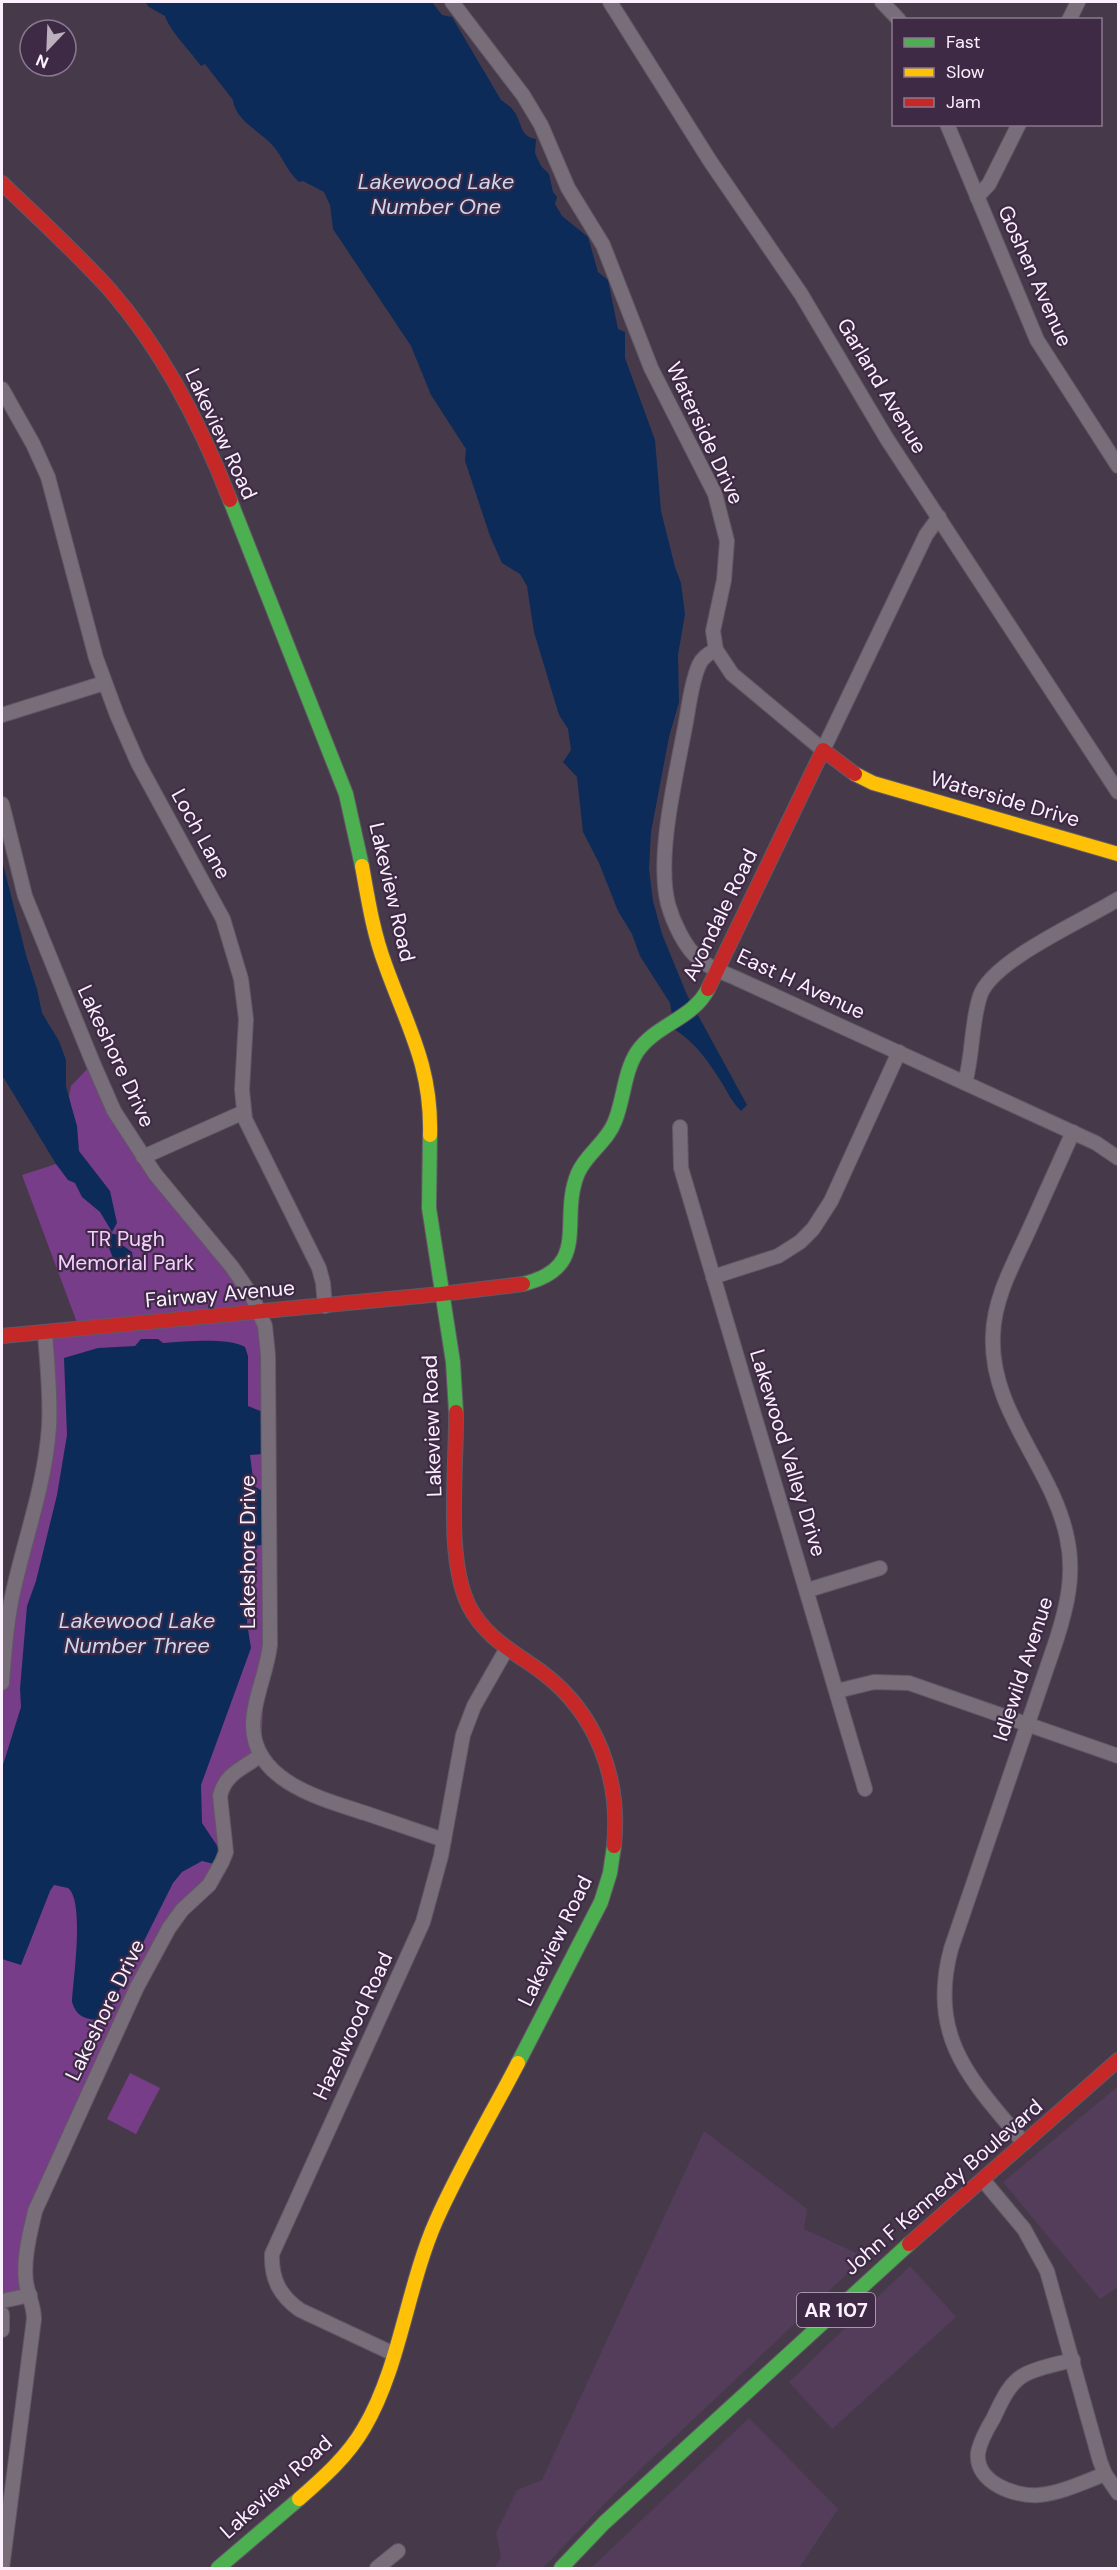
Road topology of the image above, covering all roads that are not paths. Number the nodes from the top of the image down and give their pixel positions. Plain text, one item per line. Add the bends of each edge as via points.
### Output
1 (452, 2) edge
2 (610, 2) edge
3 (882, 2) edge
4 (1078, 2) edge
5 (897, 18) edge
6 (1070, 18) edge
7 (948, 126) edge
8 (1018, 126) edge
9 (2, 183) edge
10 (977, 197) junction
11 (2, 389) edge
12 (1119, 466) edge
13 (939, 518) junction
14 (716, 650) junction
15 (104, 682) junction
16 (2, 715) edge
17 (823, 750) junction
18 (1119, 792) edge
19 (2, 804) edge
20 (1119, 854) edge
21 (1119, 899) edge
22 (718, 969) junction
23 (899, 1052) junction
24 (965, 1083) junction
25 (243, 1112) junction
26 (681, 1127) dead end
27 (1073, 1132) junction
28 (143, 1157) junction
29 (1119, 1158) edge
30 (714, 1277) junction
31 (441, 1294) junction
32 (325, 1306) junction
33 (259, 1313) junction
34 (45, 1332) junction
35 (2, 1336) edge
36 (880, 1568) dead end
37 (808, 1590) junction
38 (506, 1650) junction
39 (2, 1683) edge
40 (837, 1691) junction
41 (1028, 1724) junction
42 (261, 1755) junction
43 (1119, 1756) edge
44 (865, 1789) dead end
45 (444, 1840) junction
46 (1119, 2060) edge
47 (1024, 2144) junction
48 (983, 2180) junction
49 (30, 2295) junction
50 (2, 2301) edge
51 (2, 2314) edge
52 (2, 2330) edge
53 (394, 2354) junction
54 (1073, 2360) junction
55 (1105, 2474) junction
56 (1119, 2493) edge
57 (398, 2551) dead end
58 (2, 2568) edge
59 (218, 2568) edge
60 (377, 2568) edge
61 (561, 2568) edge

1 - 14 street, Waterside Drive via 523,94 541,125 568,188 603,245 651,368 715,494 728,541 713,631
2 - 13 street, Garland Avenue via 710,161 801,294
3 - 5 street
4 - 6 street
7 - 10 street, Goshen Avenue
8 - 10 street via 989,184
9 - 31 street, Lakeview Road via 85,264 143,333 182,394 227,490 346,794 379,946 422,1056 430,1101 429,1208
10 - 12 street, Goshen Avenue via 1036,340
11 - 15 street, Loch Lane via 48,477
13 - 17 street, Avondale Road via 926,535
13 - 18 street, Garland Avenue
14 - 17 street, Waterside Drive via 732,674
14 - 22 street, East H Avenue via 699,665 691,695 664,866 668,904 681,933 701,961
15 - 16 street
15 - 25 street, Loch Lane via 138,763 207,887 234,952 246,1019
17 - 20 street, Waterside Drive via 873,783
17 - 22 street, Avondale Road
19 - 28 street, Lakeshore Drive via 14,860 40,936 114,1111
21 - 24 street via 994,974 980,994
22 - 23 street, East H Avenue
22 - 31 street, Avondale Road via 697,1006 652,1034 637,1052 615,1123 579,1171 571,1201 570,1243 561,1263 534,1282
23 - 24 street, East H Avenue
23 - 30 street via 831,1201 813,1229 778,1256
24 - 27 street, East H Avenue
25 - 28 street
25 - 32 street, Loch Lane via 318,1268
26 - 30 street, Lakewood Valley Drive via 681,1168
27 - 29 street, East H Avenue
27 - 41 street, Idlewild Avenue via 1003,1289 993,1335 998,1380 1055,1501 1070,1559 1066,1610
28 - 33 street, Lakeshore Drive via 240,1278
30 - 37 street, Lakewood Valley Drive
31 - 32 street, Fairway Avenue
31 - 38 street, Lakeview Road via 455,1384 454,1550 460,1583 470,1609
32 - 33 street, Fairway Avenue
33 - 34 street, Fairway Avenue
33 - 42 street, Lakeshore Drive via 267,1347 270,1645 253,1726
34 - 35 street, Fairway Avenue
34 - 39 street via 50,1390 45,1456 12,1595
36 - 37 street
37 - 40 street, Lakewood Valley Drive
38 - 45 street, Hazelwood Road via 463,1735
38 - 53 street, Lakeview Road via 568,1695 602,1747 615,1797 617,1836 613,1864 601,1902 436,2222
40 - 41 street via 874,1682 909,1683
40 - 44 street, Lakewood Valley Drive
41 - 43 street
41 - 47 street, Idlewild Avenue via 951,1949 944,1998 948,2025 964,2068
42 - 45 street via 272,1770 302,1790
42 - 49 street, Lakeshore Drive via 233,1772 221,1789 226,1852 217,1873 168,1928 34,2211 26,2281
45 - 53 street, Hazelwood Road via 423,1922 272,2254 275,2281 290,2303
46 - 47 street, John F Kennedy Boulevard / AR 107
47 - 48 street, John F Kennedy Boulevard / AR 107
48 - 54 street via 1039,2253 1054,2290
48 - 61 street, John F Kennedy Boulevard / AR 107 via 849,2297 604,2523
49 - 50 street
49 - 58 street, Lakeshore Drive via 34,2319
51 - 52 street
53 - 59 street, Lakeview Road via 381,2397 354,2443 319,2482
54 - 55 street
54 - 55 street via 1031,2371 1012,2385 983,2438 979,2462 990,2480 1030,2495
55 - 56 street
57 - 60 street

